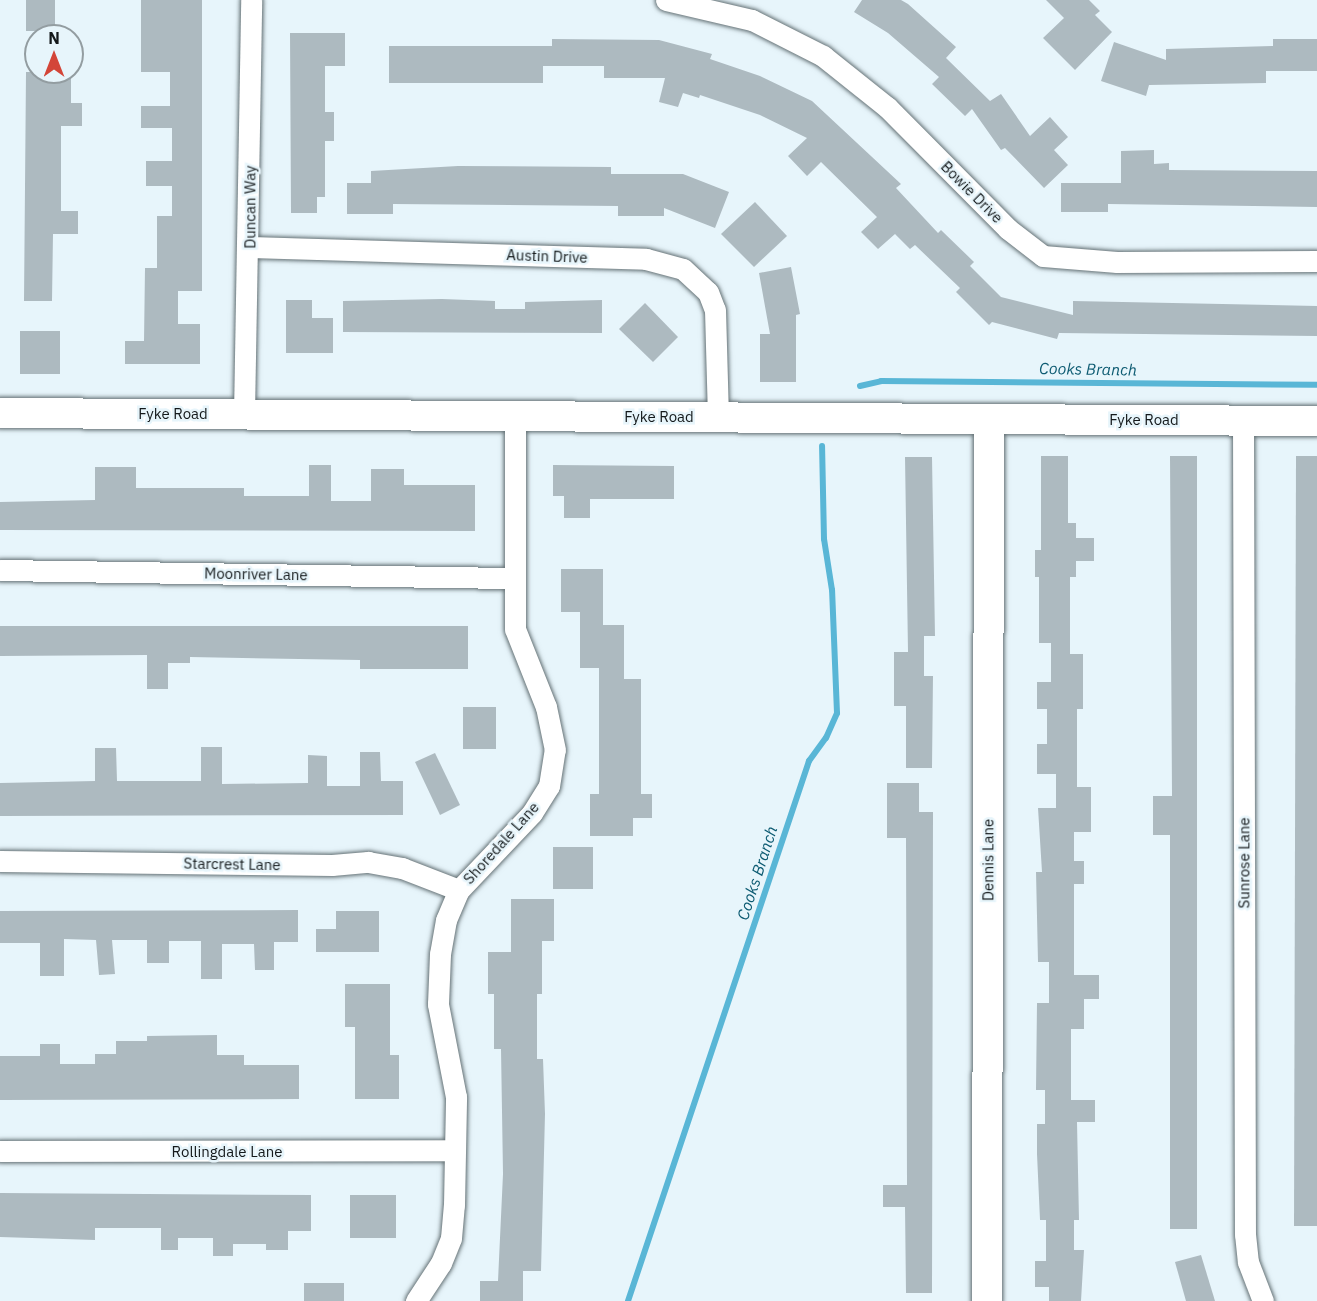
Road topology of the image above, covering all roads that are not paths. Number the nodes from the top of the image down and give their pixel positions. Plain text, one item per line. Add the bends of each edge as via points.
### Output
1 (251, 0) edge
2 (666, 0) edge
3 (250, 247) junction
4 (1317, 261) edge
5 (0, 413) edge
6 (244, 414) junction
7 (515, 416) junction
8 (718, 418) junction
9 (989, 419) junction
10 (1243, 421) junction
11 (1317, 422) edge
12 (0, 570) edge
13 (512, 578) junction
14 (0, 861) edge
15 (459, 890) junction
16 (454, 1150) junction
17 (0, 1151) edge
18 (416, 1301) edge
19 (987, 1301) edge
20 (1263, 1301) edge

1 - 3 street, Duncan Way
2 - 4 street, Bowie Drive via 752,20 823,56 887,107 1008,229 1043,256 1116,262
3 - 6 street, Duncan Way
3 - 8 street, Austin Drive via 646,260 683,269 708,292 715,310
5 - 6 street, Fyke Road
6 - 7 street, Fyke Road
7 - 8 street, Fyke Road
7 - 13 street, Shoredale Lane
8 - 9 street, Fyke Road
9 - 10 street, Fyke Road
9 - 19 street, Dennis Lane
10 - 11 street, Fyke Road
10 - 20 street, Sunrose Lane via 1245,1234 1248,1262
12 - 13 street, Moonriver Lane
13 - 15 street, Shoredale Lane via 515,629 546,707 555,750 549,786 532,813
14 - 15 street, Starcrest Lane via 368,862 402,868
15 - 16 street, Shoredale Lane via 446,920 438,1004 456,1097
16 - 17 street, Rollingdale Lane
16 - 18 street, Shoredale Lane via 451,1238 441,1263

